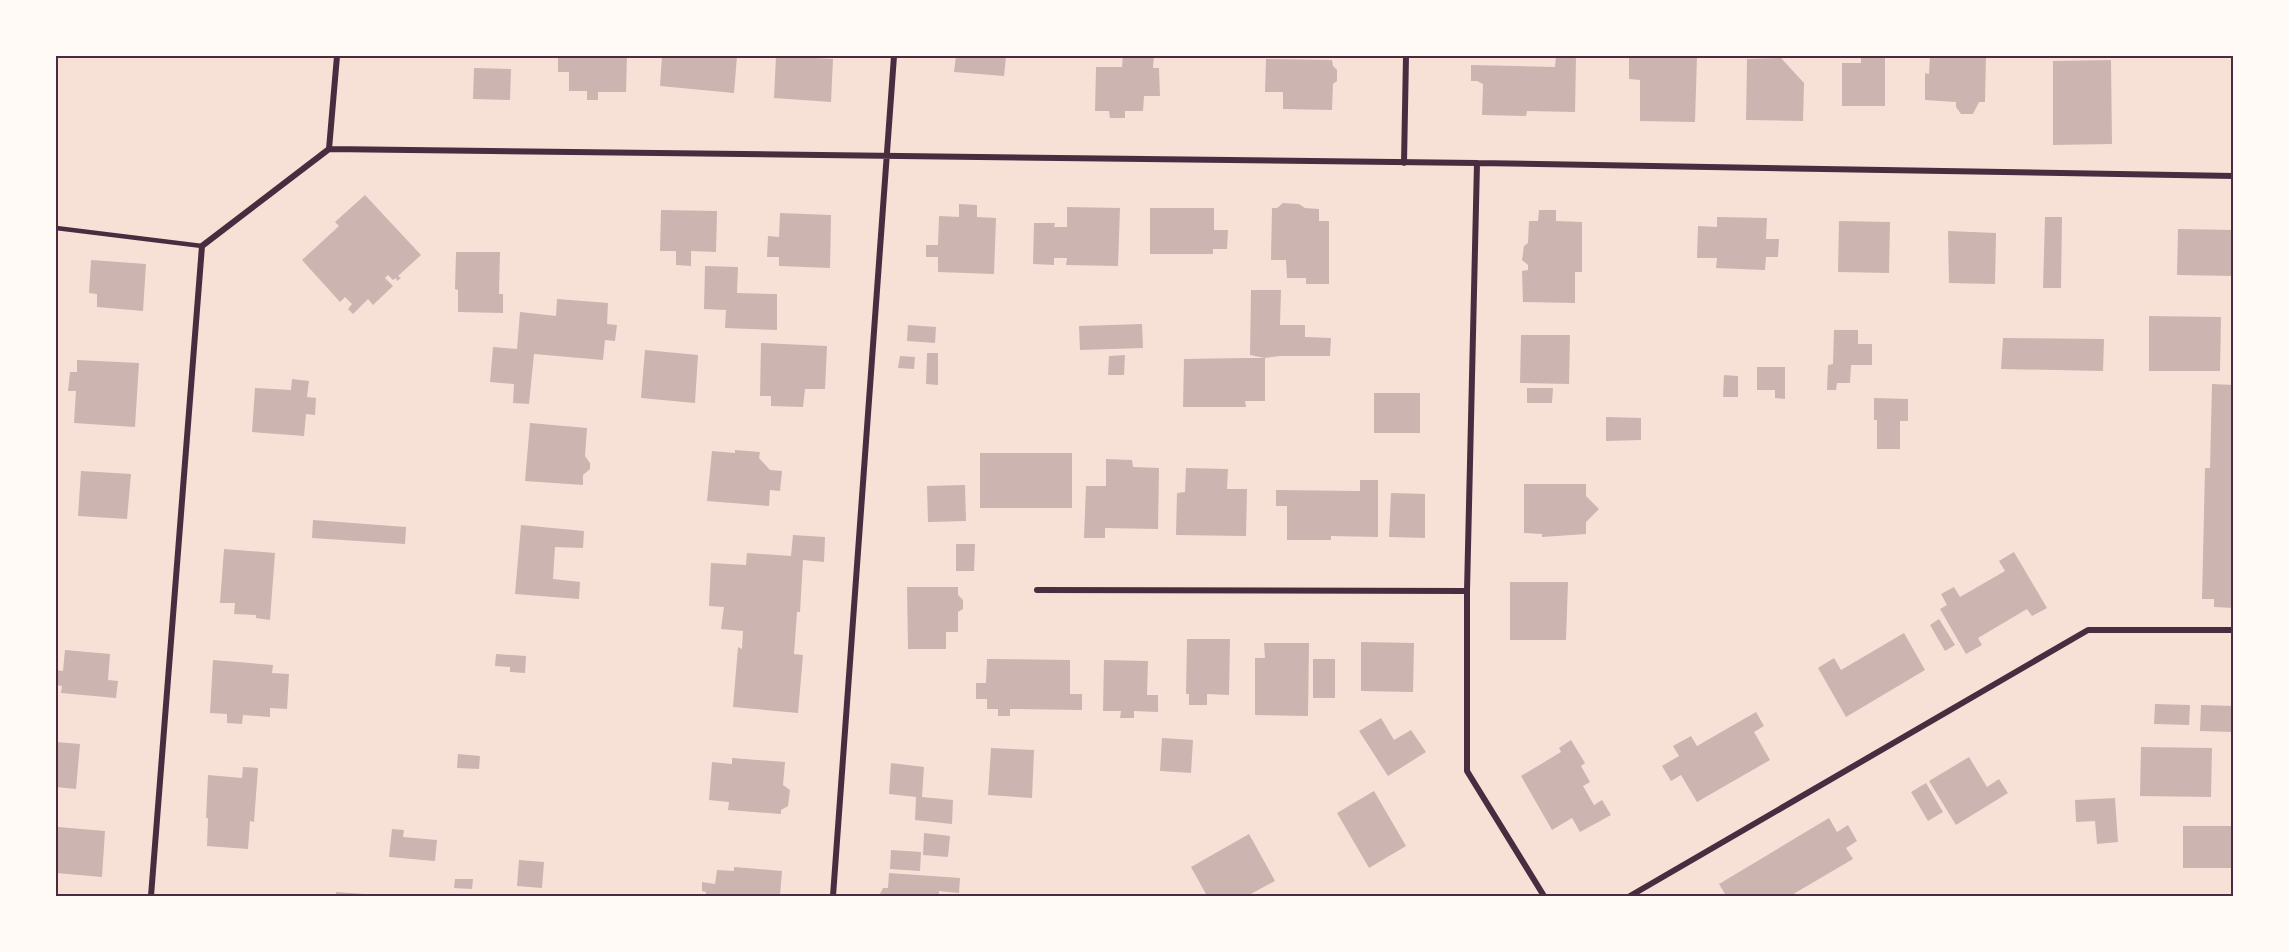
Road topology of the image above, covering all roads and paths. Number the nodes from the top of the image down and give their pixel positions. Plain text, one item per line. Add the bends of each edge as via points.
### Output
1 (337, 56) edge
2 (894, 56) edge
3 (1406, 56) edge
4 (329, 148) junction
5 (888, 154) junction
6 (1404, 163) junction
7 (1477, 163) junction
8 (2234, 176) edge
9 (56, 228) edge
10 (202, 246) junction
11 (1037, 590) dead end
12 (1467, 591) junction
13 (2234, 630) edge
14 (151, 897) edge
15 (833, 897) edge
16 (1544, 897) edge
17 (1630, 897) edge

1 - 4 street
2 - 5 street
3 - 6 street
4 - 5 street
4 - 10 street
5 - 6 street
5 - 15 street
6 - 7 street
7 - 8 street
7 - 12 street
9 - 10 lane
10 - 14 street
11 - 12 street
12 - 16 street via 1467,771
13 - 17 street via 2088,630

